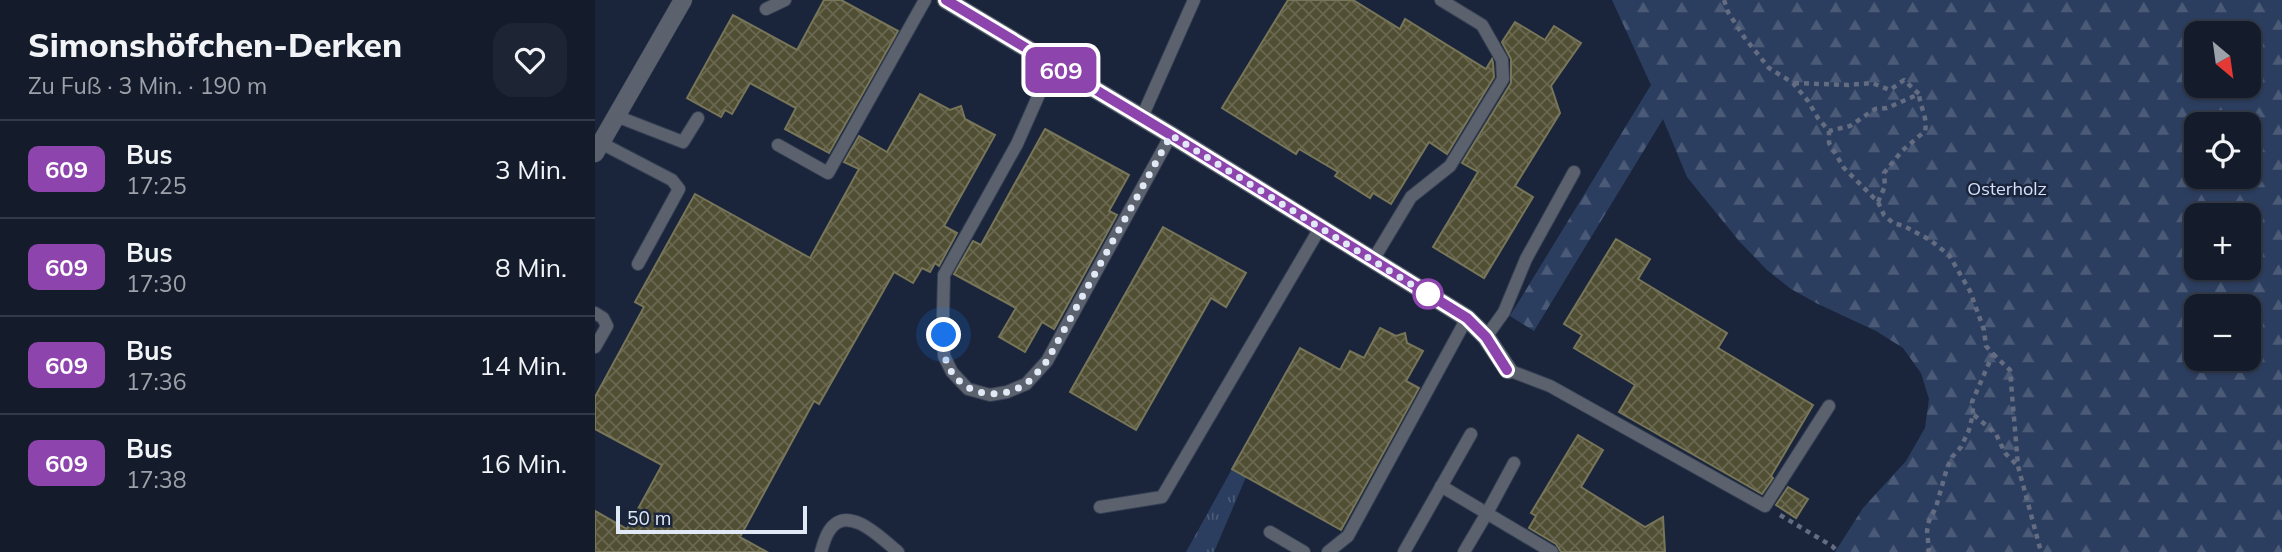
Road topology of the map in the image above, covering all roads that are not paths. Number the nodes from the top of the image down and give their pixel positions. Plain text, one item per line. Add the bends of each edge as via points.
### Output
1 (683, 0) edge
2 (785, 0) edge
3 (925, 0) edge
4 (1194, 0) edge
5 (1441, 0) edge
6 (950, 1) edge
7 (766, 9) dead end
8 (1052, 65) junction
9 (616, 116) junction
10 (1142, 117) junction
11 (698, 118) dead end
12 (1171, 135) junction
13 (778, 145) dead end
14 (598, 148) edge
15 (1574, 172) dead end
16 (1321, 228) junction
17 (1373, 260) junction
18 (638, 264) dead end
19 (595, 313) edge
20 (1467, 318) junction
21 (1486, 337) junction
22 (595, 347) edge
23 (1507, 370) joint
24 (1829, 406) dead end
25 (1471, 434) dead end
26 (1514, 463) dead end
27 (1441, 486) junction
28 (1100, 507) dead end
29 (1487, 513) junction
30 (1270, 533) dead end
31 (821, 552) edge
32 (898, 552) edge
33 (1304, 552) edge
34 (1328, 552) edge
35 (1404, 552) edge
36 (1464, 552) edge
37 (1552, 552) edge

1 - 9 street
2 - 7 lane
3 - 13 lane via 828,173
4 - 10 lane
5 - 17 lane via 1482,25 1502,60 1503,79 1450,166 1411,197
6 - 8 street
8 - 10 street
8 - 12 lane via 1017,145 944,275 944,356 968,389 1007,392 1026,384 1047,361
9 - 11 lane via 683,142
9 - 14 street
10 - 12 street
12 - 16 street
14 - 18 lane via 672,180 679,189
15 - 21 lane via 1526,259 1504,312
16 - 17 street
16 - 28 lane via 1162,497
17 - 20 street
19 - 22 lane via 607,326
20 - 21 street
20 - 34 lane via 1348,536
21 - 23 street
23 - 24 lane via 1551,386 1765,506
25 - 27 lane
26 - 29 lane
27 - 29 lane
27 - 35 lane
29 - 36 lane
29 - 37 lane
30 - 33 lane
31 - 32 lane via 829,530 849,520 863,524

